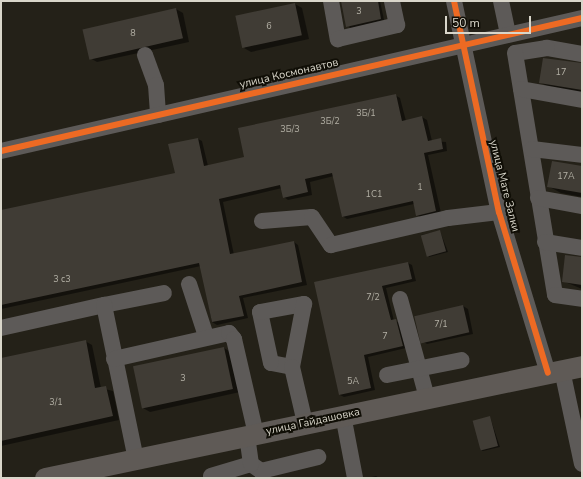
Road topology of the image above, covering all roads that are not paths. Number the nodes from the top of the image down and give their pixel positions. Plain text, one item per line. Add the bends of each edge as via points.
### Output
1 (331, 1) edge
2 (392, 1) edge
3 (454, 1) edge
4 (501, 1) edge
5 (582, 18) edge
6 (508, 34) junction
7 (463, 44) junction
8 (582, 54) edge
9 (145, 55) dead end
10 (521, 89) junction
11 (582, 100) edge
12 (158, 115) junction
13 (532, 149) junction
14 (1, 151) edge
15 (582, 155) edge
16 (538, 198) junction
17 (582, 206) edge
18 (499, 212) junction
19 (262, 221) dead end
20 (545, 242) junction
21 (582, 248) edge
22 (189, 284) dead end
23 (164, 293) dead end
24 (400, 299) dead end
25 (582, 300) edge
26 (104, 306) junction
27 (1, 328) edge
28 (206, 336) junction
29 (114, 359) junction
30 (462, 360) dead end
31 (582, 366) edge
32 (292, 368) dead end
33 (420, 368) junction
34 (555, 372) junction
35 (387, 375) dead end
36 (427, 398) junction
37 (343, 415) junction
38 (305, 423) junction
39 (252, 435) junction
40 (318, 457) dead end
41 (136, 459) junction
42 (250, 464) junction
43 (582, 464) edge
44 (288, 471) edge
45 (106, 472) edge
46 (68, 475) edge
47 (210, 476) dead end
48 (45, 478) edge
49 (356, 478) edge

1 - 2 street via 338,39 397,25
3 - 7 street, улица Мате Залки
4 - 6 street
5 - 6 street, улица Космонавтов
6 - 7 street, улица Космонавтов
7 - 12 street, улица Космонавтов
7 - 18 street, улица Мате Залки
8 - 10 street via 547,48 514,53
9 - 12 street via 156,85
10 - 11 street
10 - 13 street
12 - 14 street, улица Космонавтов
13 - 15 street
13 - 16 street
16 - 17 street
16 - 20 street
18 - 19 street via 448,218 331,245 312,217
18 - 34 street, улица Мате Залки
20 - 21 street
20 - 25 street via 555,295
22 - 28 street
23 - 26 street
24 - 33 street via 408,337
26 - 27 street
26 - 29 street
28 - 29 street
28 - 39 street via 229,333 234,339
29 - 41 street
30 - 33 street
31 - 34 main road, улица Гайдашовка
32 - 38 street
33 - 35 street
33 - 36 street
34 - 36 main road, улица Гайдашовка
34 - 43 street, улица Мате Залки
36 - 37 main road, улица Гайдашовка
37 - 38 main road, улица Гайдашовка
37 - 49 street
38 - 39 main road, улица Гайдашовка
39 - 41 main road, улица Гайдашовка
39 - 42 street
40 - 44 street
41 - 45 main road, улица Гайдашовка
42 - 44 street via 261,471
42 - 47 street
45 - 46 main road, улица Гайдашовка
46 - 48 main road, улица Гайдашовка

